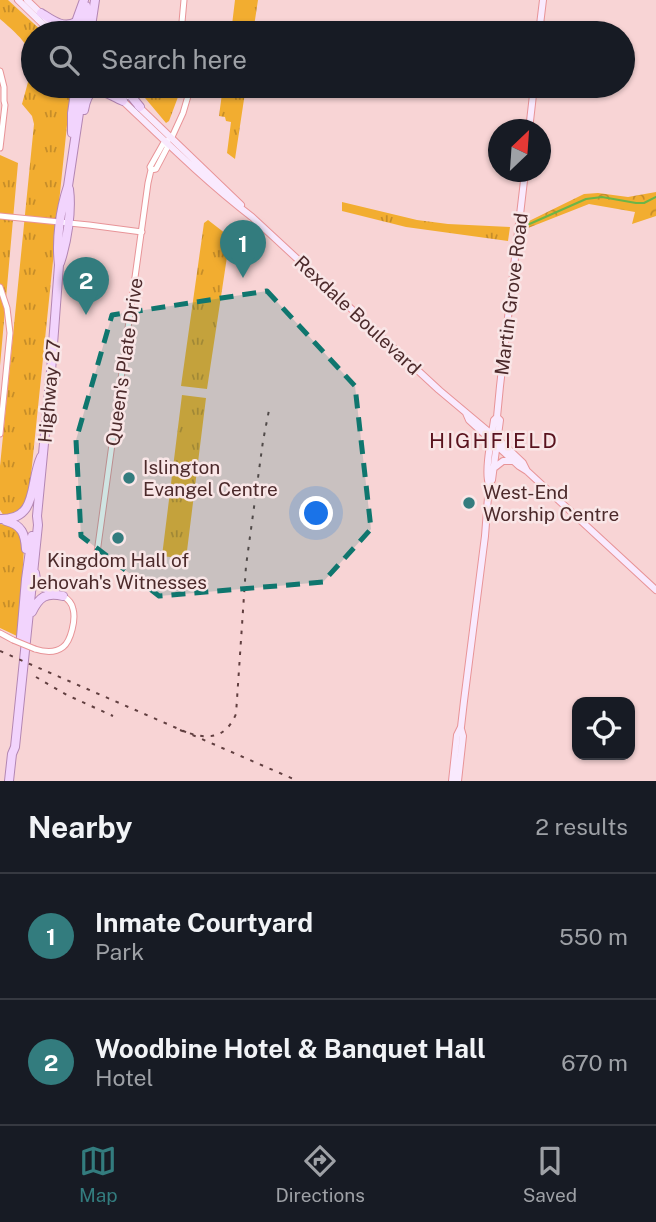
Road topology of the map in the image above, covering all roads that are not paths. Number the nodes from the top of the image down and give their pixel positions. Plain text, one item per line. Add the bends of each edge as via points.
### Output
1 (18, 0) edge
2 (27, 0) edge
3 (85, 0) edge
4 (184, 0) edge
5 (543, 0) edge
6 (41, 13) junction
7 (40, 21) edge
8 (49, 21) edge
9 (56, 21) edge
10 (76, 21) edge
11 (84, 21) edge
12 (182, 21) edge
13 (540, 21) edge
14 (0, 71) edge
15 (74, 98) edge
16 (81, 98) edge
17 (88, 98) edge
18 (117, 98) edge
19 (120, 98) edge
20 (130, 98) edge
21 (133, 98) edge
22 (187, 98) edge
23 (533, 98) edge
24 (4, 101) junction
25 (123, 101) junction
26 (140, 107) junction
27 (0, 110) edge
28 (530, 119) edge
29 (75, 139) junction
30 (169, 140) junction
31 (0, 148) edge
32 (72, 150) junction
33 (524, 182) edge
34 (0, 216) edge
35 (64, 222) junction
36 (142, 232) junction
37 (0, 287) edge
38 (466, 413) junction
39 (497, 415) junction
40 (478, 422) junction
41 (0, 434) edge
42 (494, 439) junction
43 (43, 451) junction
44 (513, 461) junction
45 (494, 468) junction
46 (527, 471) junction
47 (489, 484) junction
48 (37, 516) junction
49 (3, 519) edge
50 (97, 553) dead end
51 (35, 554) junction
52 (26, 579) junction
53 (656, 590) edge
54 (63, 596) junction
55 (0, 633) edge
56 (26, 636) junction
57 (461, 727) junction
58 (12, 754) junction
59 (9, 781) edge
60 (452, 781) edge
61 (458, 781) edge

1 - 7 main road
2 - 6 main road
3 - 10 main road
3 - 11 main road
4 - 12 street
5 - 13 main road
6 - 8 main road
6 - 9 main road
14 - 24 street
15 - 32 main road, Highway 27
16 - 29 main road, Highway 27
17 - 29 main road
18 - 25 main road
19 - 25 main road, Rexdale Boulevard
20 - 26 main road, Rexdale Boulevard
21 - 26 main road
22 - 30 street, Queen's Plate Drive
23 - 28 main road
24 - 27 street
24 - 31 street
25 - 30 main road, Rexdale Boulevard
26 - 30 main road, Rexdale Boulevard
29 - 32 main road, Highway 27
30 - 36 street, Queen's Plate Drive via 150,167
30 - 38 main road, Rexdale Boulevard
32 - 35 main road, Highway 27 via 70,200
33 - 39 main road, Martin Grove Road
34 - 35 street
35 - 36 street
35 - 43 main road, Highway 27 via 57,250
36 - 50 street, Queen's Plate Drive
37 - 41 street via 10,333
38 - 40 main road, Rexdale Boulevard
38 - 42 main road, Rexdale Boulevard
39 - 40 main road
39 - 42 main road, Martin Grove Road via 500,420
40 - 42 main road, Rexdale Boulevard
42 - 44 main road, Rexdale Boulevard
42 - 45 main road, Martin Grove Road
42 - 46 main road, Rexdale Boulevard
42 - 47 main road, Martin Grove Road
43 - 48 main road, Highway 27
43 - 49 main road via 28,506 21,515
44 - 45 main road via 503,460
44 - 46 main road, Rexdale Boulevard
45 - 47 main road, Martin Grove Road
46 - 53 main road, Rexdale Boulevard
47 - 57 main road, Martin Grove Road
48 - 51 main road, Highway 27
48 - 52 main road, Highway 27
49 - 52 main road via 23,532
51 - 54 main road via 37,581
51 - 56 main road, Highway 27
52 - 58 main road, Highway 27
54 - 55 street, bridge via 74,617 62,648 51,652 35,649
54 - 56 main road via 50,594 36,603
56 - 58 main road, Highway 27
57 - 60 main road, Martin Grove Road
57 - 61 main road, Martin Grove Road
58 - 59 main road, Highway 27

